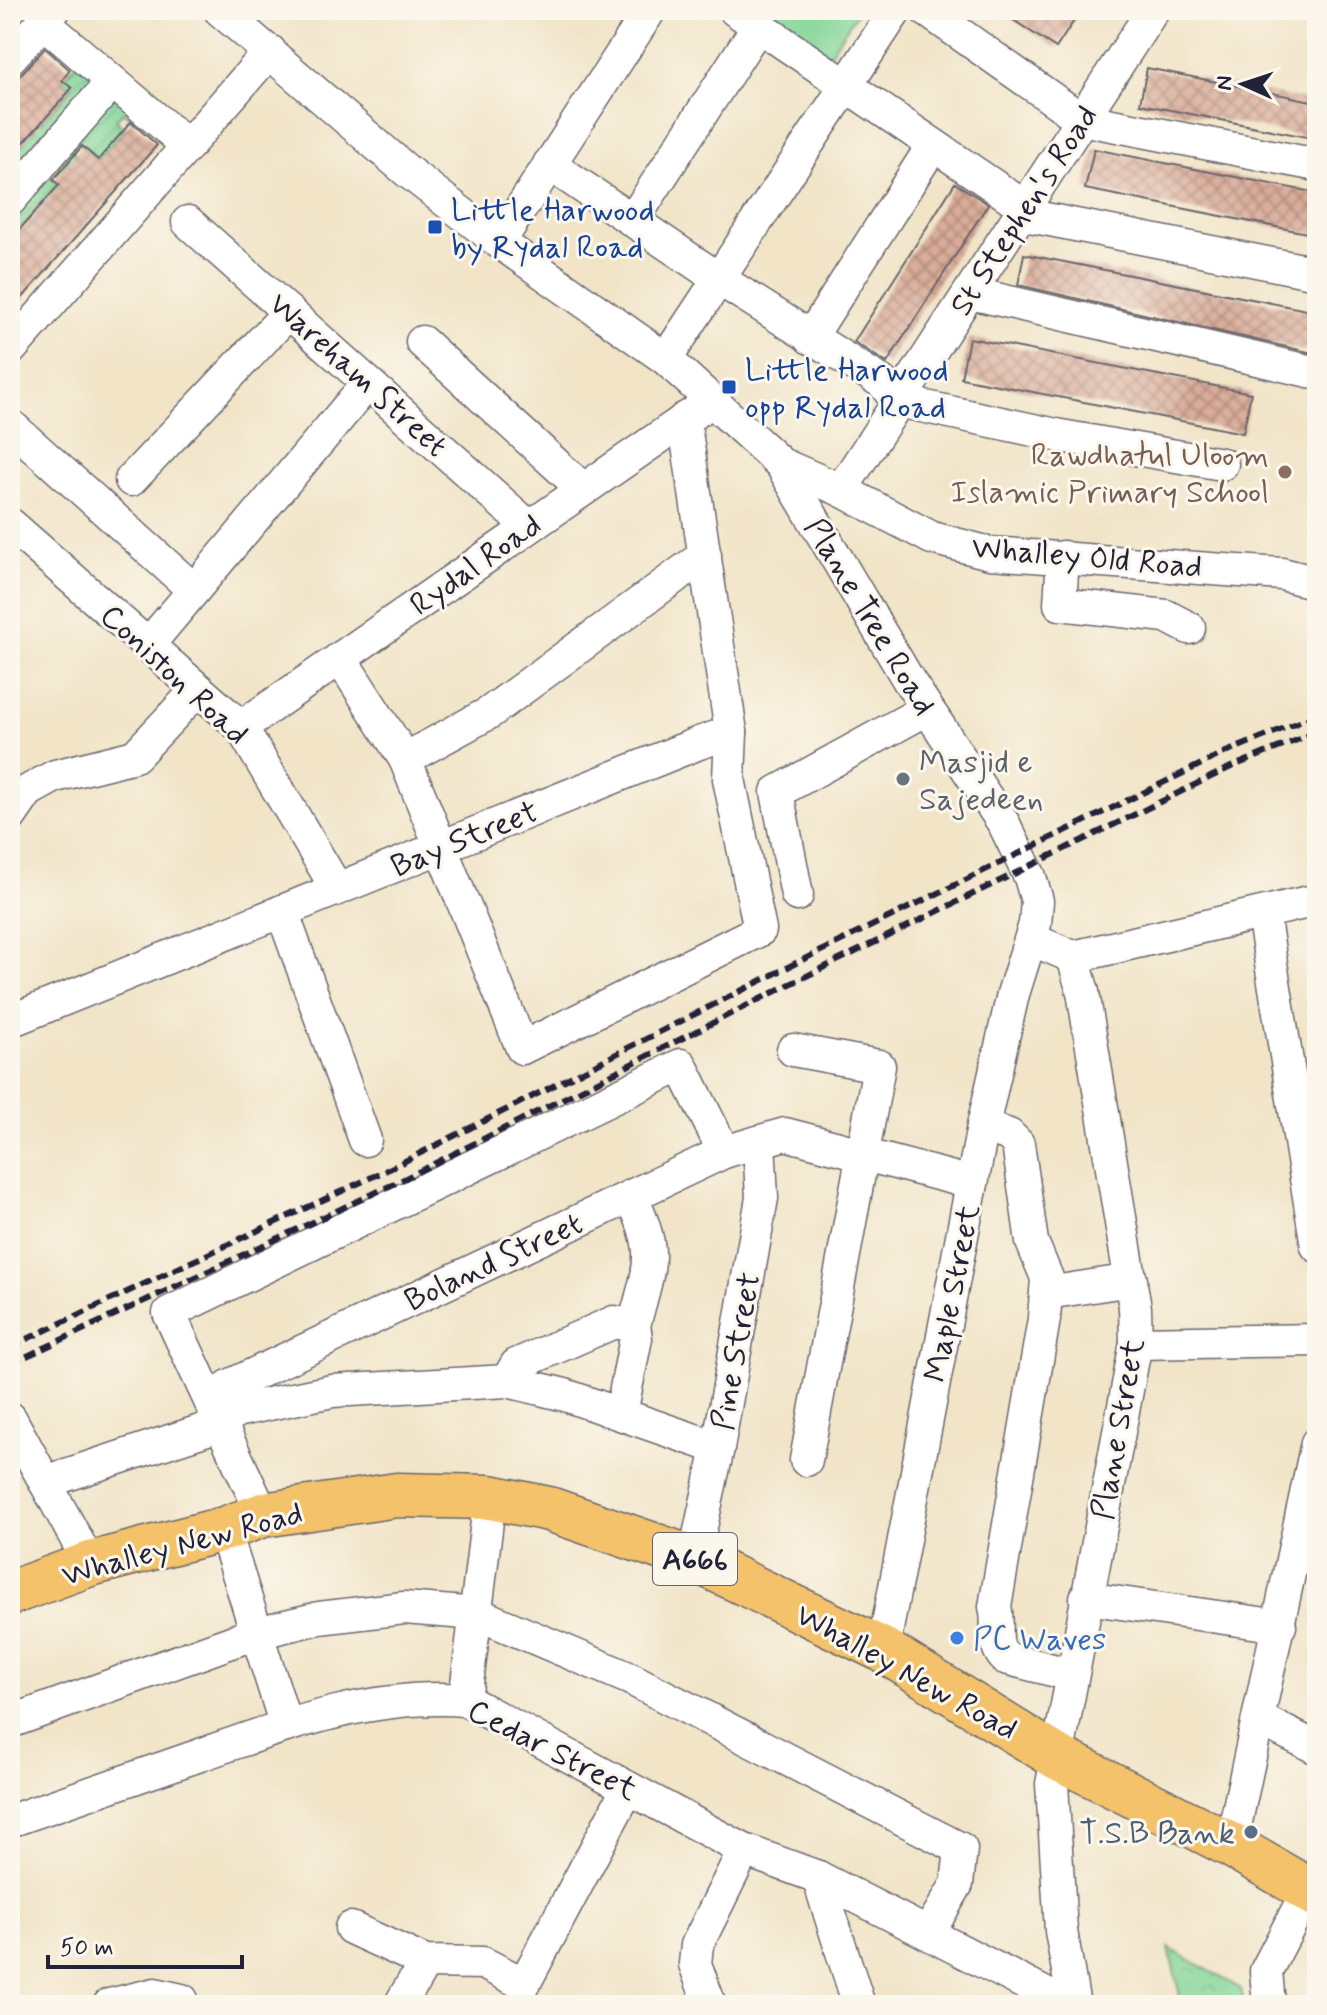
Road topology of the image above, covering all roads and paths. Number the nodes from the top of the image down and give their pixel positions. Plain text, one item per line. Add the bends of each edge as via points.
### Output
1 (220, 10) edge
2 (650, 10) edge
3 (896, 10) edge
4 (926, 10) edge
5 (1153, 10) edge
6 (49, 16) edge
7 (747, 18) edge
8 (12, 50) edge
9 (270, 51) junction
10 (111, 83) junction
11 (846, 87) junction
12 (1081, 119) junction
13 (933, 145) junction
14 (188, 146) junction
15 (549, 164) junction
16 (1317, 165) edge
17 (10, 200) edge
18 (1023, 210) junction
19 (633, 220) junction
20 (188, 222) dead end
21 (499, 242) junction
22 (1317, 273) edge
23 (719, 279) junction
24 (970, 293) junction
25 (289, 312) junction
26 (810, 338) junction
27 (422, 342) dead end
28 (10, 350) edge
29 (666, 359) junction
30 (1317, 373) edge
31 (368, 383) junction
32 (898, 401) junction
33 (697, 410) junction
34 (10, 425) edge
35 (781, 464) junction
36 (1222, 464) dead end
37 (131, 480) dead end
38 (583, 489) junction
39 (841, 490) junction
40 (10, 524) edge
41 (529, 527) junction
42 (705, 555) junction
43 (1063, 557) junction
44 (1317, 583) edge
45 (194, 590) junction
46 (1189, 628) dead end
47 (148, 645) junction
48 (340, 658) junction
49 (198, 689) junction
50 (927, 709) junction
51 (241, 727) junction
52 (731, 732) junction
53 (405, 759) junction
54 (16, 795) edge
55 (438, 848) junction
56 (337, 889) junction
57 (797, 895) dead end
58 (1317, 900) edge
59 (282, 911) junction
60 (1263, 914) junction
61 (1031, 939) junction
62 (1073, 957) junction
63 (10, 1021) edge
64 (793, 1050) dead end
65 (983, 1126) junction
66 (365, 1140) dead end
67 (759, 1142) junction
68 (724, 1152) junction
69 (863, 1155) junction
70 (972, 1183) junction
71 (631, 1196) junction
72 (1317, 1246) edge
73 (1131, 1280) junction
74 (1047, 1293) junction
75 (634, 1326) junction
76 (1317, 1340) edge
77 (1136, 1343) junction
78 (507, 1381) junction
79 (229, 1386) dead end
80 (621, 1414) junction
81 (222, 1424) junction
82 (12, 1426) edge
83 (1317, 1443) edge
84 (718, 1448) junction
85 (806, 1460) dead end
86 (45, 1482) junction
87 (490, 1497) junction
88 (244, 1522) junction
89 (694, 1559) junction
90 (90, 1564) junction
91 (1302, 1590) edge
92 (10, 1593) edge
93 (1086, 1598) junction
94 (478, 1614) junction
95 (1280, 1626) junction
96 (256, 1633) junction
97 (883, 1650) junction
98 (1072, 1675) junction
99 (465, 1700) junction
100 (1259, 1719) junction
101 (10, 1722) edge
102 (286, 1726) junction
103 (1317, 1748) edge
104 (1057, 1757) junction
105 (628, 1788) junction
106 (10, 1821) edge
107 (1231, 1845) junction
108 (744, 1850) junction
109 (818, 1877) junction
110 (1312, 1893) edge
111 (351, 1928) dead end
112 (929, 1932) junction
113 (425, 1962) junction
114 (109, 2005) edge
115 (184, 2005) edge
116 (400, 2005) edge
117 (710, 2005) edge
118 (859, 2005) edge
119 (1067, 2005) edge
120 (1074, 2005) edge
121 (1269, 2005) edge

1 - 9 street, Whalley Old Road
2 - 15 street
3 - 11 street
4 - 12 street
5 - 12 street, St Stephen's Road
6 - 8 street
6 - 10 street
7 - 11 street
7 - 19 street
9 - 14 street
9 - 21 street, Whalley Old Road via 407,171
10 - 14 street
10 - 17 street
11 - 13 street
11 - 23 street
12 - 16 street
12 - 18 street, St Stephen's Road
13 - 18 street
13 - 26 street
14 - 28 street
15 - 19 street
15 - 21 street
18 - 22 street
18 - 24 street, St Stephen's Road
19 - 23 street
20 - 25 street, Wareham Street
21 - 29 street, Whalley Old Road
23 - 26 street
23 - 29 street
24 - 30 street
24 - 32 street, St Stephen's Road
25 - 31 street, Wareham Street
25 - 37 street
26 - 32 street via 882,382
27 - 38 street
29 - 33 street, Whalley Old Road
31 - 41 street, Wareham Street
31 - 45 street
32 - 36 street
32 - 39 street, St Stephen's Road
33 - 35 street, Whalley Old Road
33 - 38 street, Rydal Road
33 - 42 street
34 - 45 street
35 - 39 street, Whalley Old Road
35 - 50 street, Plane Tree Road
38 - 41 street, Rydal Road
39 - 43 street, Whalley Old Road via 932,538 990,553
40 - 47 street, Coniston Road
41 - 48 street, Rydal Road
42 - 52 street
42 - 53 street via 489,713
43 - 44 street, Whalley Old Road via 1282,574
43 - 46 street via 1060,604 1166,616
45 - 47 street
47 - 49 street, Coniston Road
48 - 51 street, Rydal Road
48 - 53 street
49 - 51 street, Coniston Road
49 - 54 street via 135,756 55,776
50 - 57 street via 777,792
50 - 61 street, Plane Tree Road via 1004,824 1030,877 1037,901
51 - 56 street, Coniston Road
52 - 55 street, Bay Street
52 - 55 street via 729,779 760,930 522,1048
53 - 55 street
55 - 56 street, Bay Street
56 - 59 street, Bay Street
58 - 60 street
59 - 63 street, Bay Street
59 - 66 street
60 - 62 street
60 - 72 street
61 - 62 street
61 - 65 street, Maple Street
62 - 73 street, Plane Street
64 - 69 street via 879,1066
65 - 70 street, Maple Street
65 - 74 street via 1018,1144 1034,1255 1045,1270
67 - 68 street, Boland Street
67 - 69 street, Boland Street via 785,1134
67 - 84 street, Pine Street via 762,1198
68 - 71 street, Boland Street
68 - 81 street via 681,1065 169,1313
69 - 70 street, Boland Street
69 - 85 street
70 - 97 street, Maple Street
71 - 75 street via 652,1252
71 - 79 street, Boland Street
73 - 74 street
73 - 77 street, Plane Street
74 - 98 street via 995,1607 997,1641 1005,1658
75 - 78 street via 614,1322 516,1365
75 - 80 street
76 - 77 street
77 - 93 street, Plane Street
78 - 80 street
78 - 81 street via 332,1391 235,1411
80 - 84 street
81 - 86 street
81 - 88 street
82 - 86 street
83 - 91 street
84 - 89 street, Pine Street
86 - 90 street
87 - 88 highway, Whalley New Road / A666 via 397,1495
87 - 89 highway, Whalley New Road / A666 via 549,1509
87 - 94 street
88 - 90 highway, Whalley New Road / A666
88 - 96 street
89 - 97 highway, Whalley New Road / A666
90 - 92 highway, Whalley New Road / A666
91 - 95 street
93 - 95 street
93 - 98 street, Plane Street
94 - 96 street via 404,1608 319,1618
94 - 99 street
94 - 112 street via 631,1679 961,1849 957,1884
95 - 100 street
96 - 101 street
96 - 102 street
97 - 104 highway, Whalley New Road / A666
98 - 104 street, Plane Street
99 - 102 street, Cedar Street via 428,1698 351,1707
99 - 105 street, Cedar Street
100 - 103 street
100 - 107 street
102 - 106 street, Cedar Street
104 - 107 highway, Whalley New Road / A666
104 - 120 street, Plane Street via 1052,1784 1056,1865
105 - 108 street, Cedar Street
105 - 113 street via 534,1989 483,1963
107 - 110 highway, Whalley New Road / A666
108 - 109 street, Cedar Street
108 - 117 street via 697,1945 695,1964
109 - 112 street, Cedar Street
109 - 118 street
110 - 121 street via 1266,1971
111 - 113 street
112 - 119 street, Cedar Street
113 - 116 street
114 - 115 street via 155,1994

